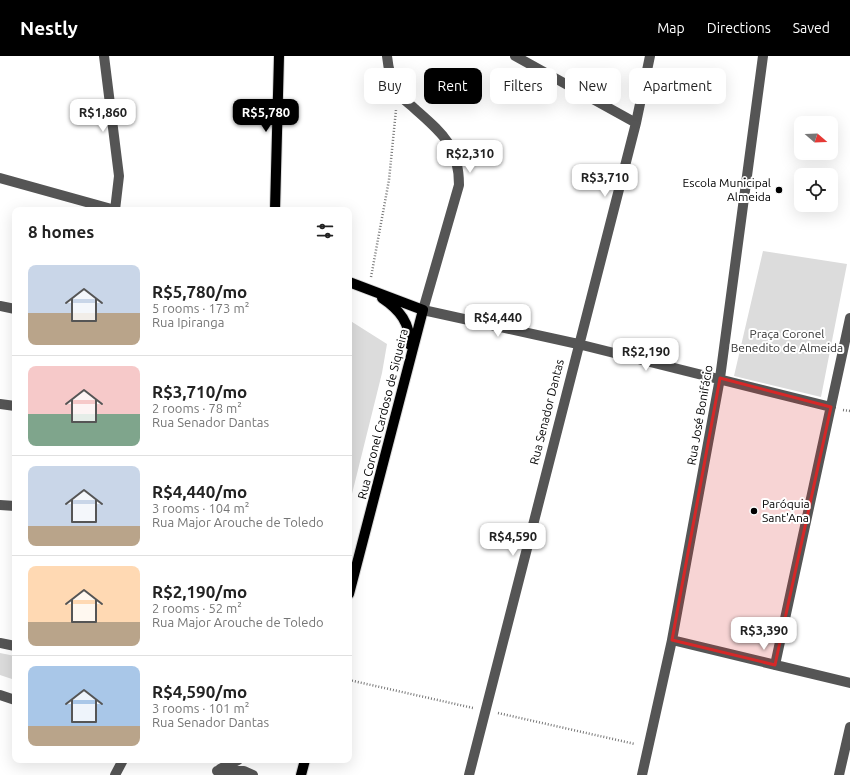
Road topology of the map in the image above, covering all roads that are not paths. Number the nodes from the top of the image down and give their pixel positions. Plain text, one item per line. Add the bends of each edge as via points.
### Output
1 (104, 56) edge
2 (279, 56) edge
3 (387, 56) edge
4 (515, 56) edge
5 (650, 56) edge
6 (764, 56) edge
7 (636, 123) junction
8 (0, 178) edge
9 (104, 207) edge
10 (115, 207) edge
11 (275, 207) edge
12 (352, 283) edge
13 (369, 289) junction
14 (0, 306) edge
15 (12, 308) edge
16 (423, 310) junction
17 (850, 318) edge
18 (578, 344) junction
19 (410, 359) junction
20 (720, 378) junction
21 (0, 404) edge
22 (12, 406) edge
23 (830, 407) junction
24 (0, 505) edge
25 (12, 506) edge
26 (352, 582) edge
27 (672, 640) junction
28 (0, 643) edge
29 (12, 645) edge
30 (775, 665) junction
31 (850, 683) edge
32 (0, 696) edge
33 (12, 699) edge
34 (850, 727) edge
35 (121, 763) edge
36 (233, 763) edge
37 (304, 763) edge
38 (215, 773) edge
39 (115, 775) edge
40 (253, 775) edge
41 (301, 775) edge
42 (469, 775) edge
43 (642, 775) edge
44 (839, 775) edge

1 - 10 street via 119,176
2 - 11 main road
3 - 16 street via 398,94 442,133 454,150 459,169 458,185
4 - 7 street
5 - 7 street, Rua Senador Dantas
6 - 20 street, Rua José Bonifácio
7 - 18 street, Rua Senador Dantas
8 - 9 street
12 - 13 main road
13 - 16 main road
13 - 19 main road via 402,315 410,335
14 - 15 street
16 - 18 street
16 - 19 main road, Rua Coronel Cardoso de Siqueira
17 - 23 street
18 - 20 street
18 - 42 street, Rua Senador Dantas
19 - 26 main road, Rua Coronel Cardoso de Siqueira
20 - 23 street
20 - 27 street, Rua José Bonifácio
21 - 22 street
23 - 30 street
24 - 25 street
27 - 30 street
27 - 43 street, Rua José Bonifácio
28 - 29 street
30 - 31 street
32 - 33 street
34 - 44 street
35 - 39 street
36 - 38 street
37 - 41 main road
38 - 40 street via 244,771

